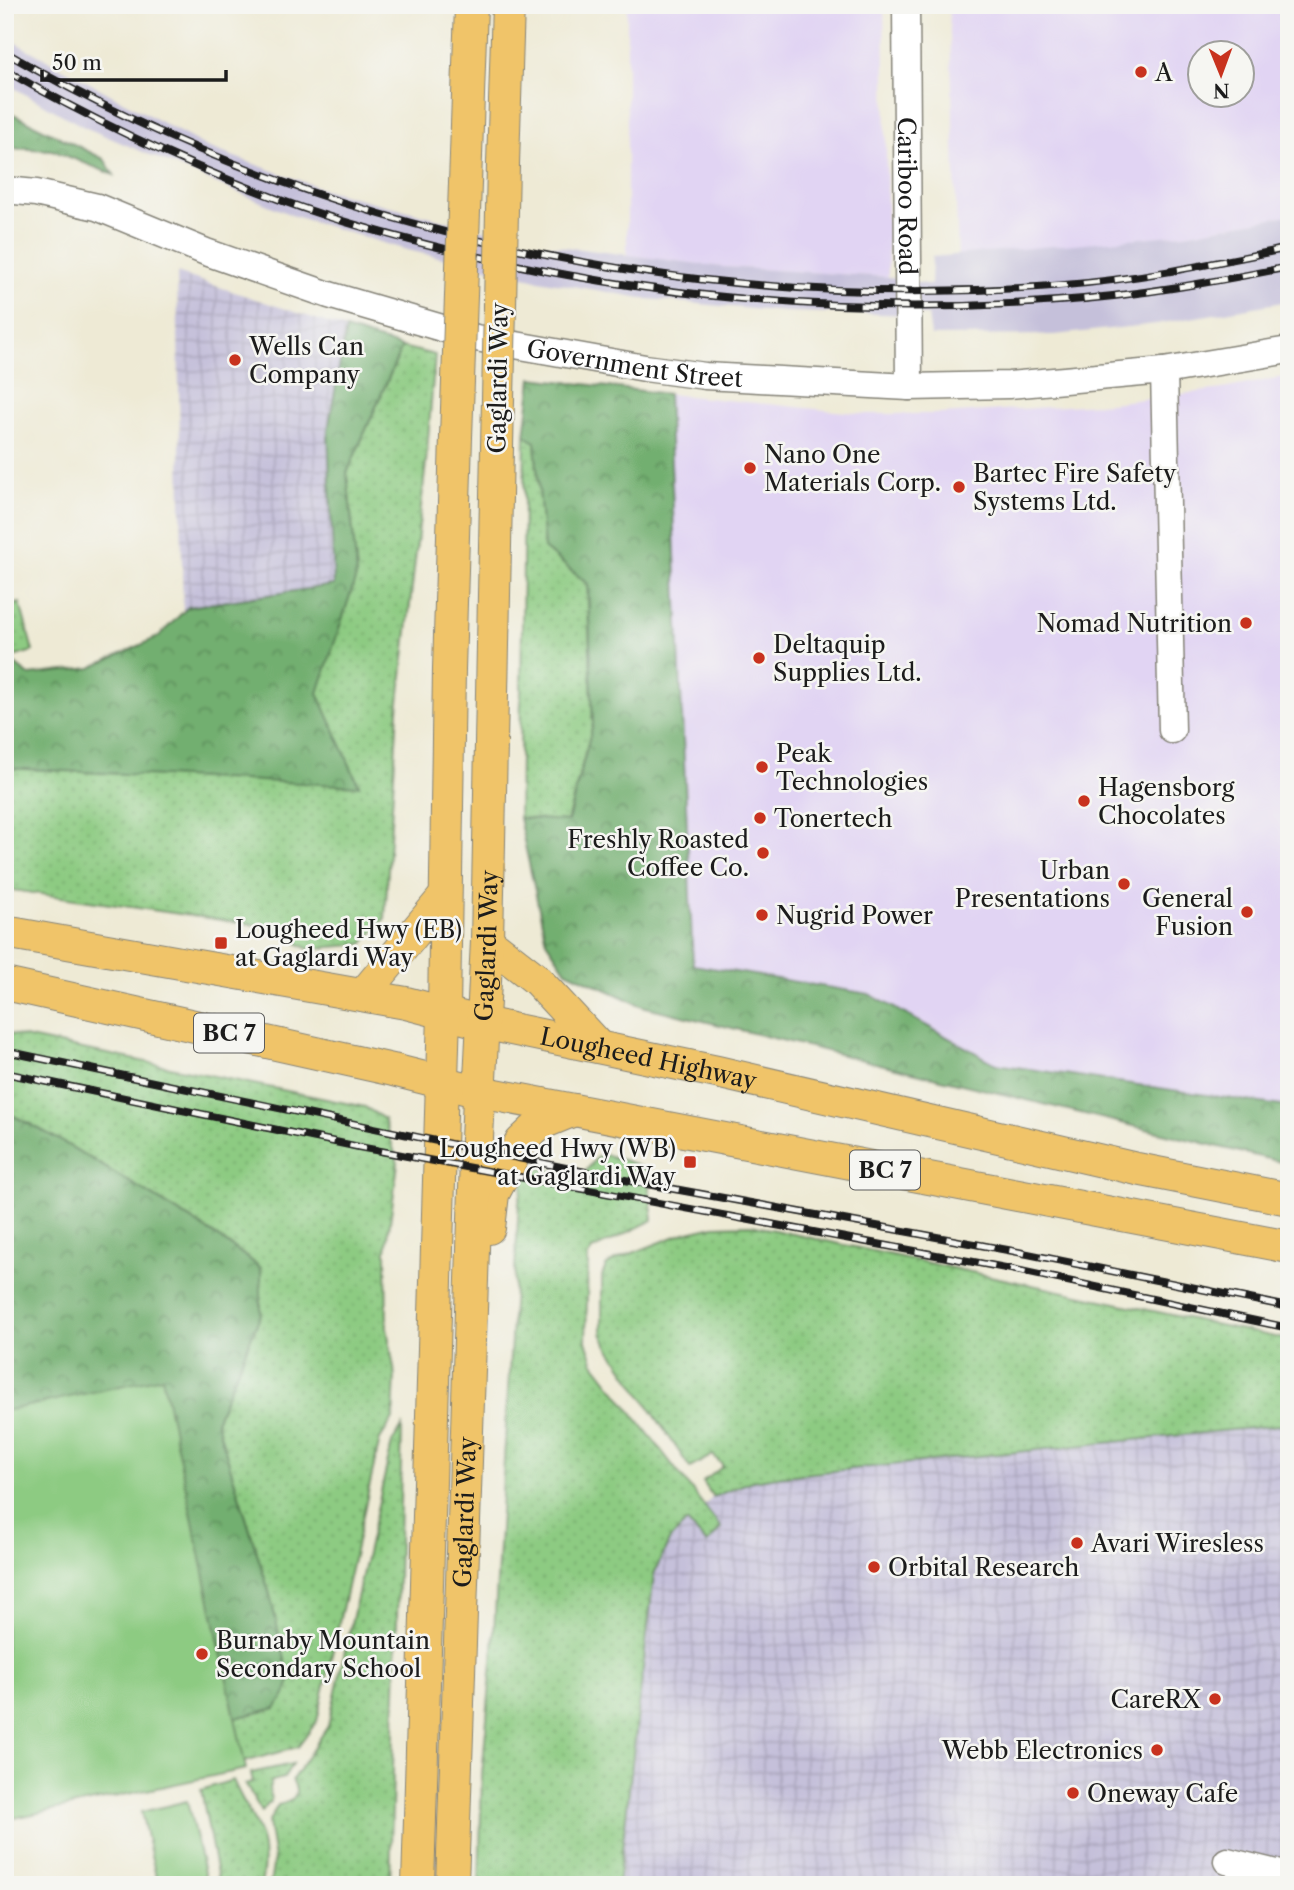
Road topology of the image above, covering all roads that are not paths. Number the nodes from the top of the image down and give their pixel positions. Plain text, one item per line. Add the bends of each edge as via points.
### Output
1 (471, 5) edge
2 (508, 5) edge
3 (906, 5) edge
4 (5, 190) edge
5 (1289, 350) edge
6 (1164, 371) junction
7 (909, 387) junction
8 (1172, 730) dead end
9 (444, 896) junction
10 (5, 932) edge
11 (487, 941) junction
12 (5, 984) edge
13 (363, 995) junction
14 (444, 1013) junction
15 (483, 1023) junction
16 (599, 1047) junction
17 (441, 1083) junction
18 (480, 1092) junction
19 (574, 1110) junction
20 (1289, 1199) edge
21 (1289, 1247) edge
22 (470, 1339) junction
23 (1227, 1861) dead end
24 (1289, 1875) edge
25 (418, 1885) edge
26 (452, 1885) edge

1 - 9 main road, Gaglardi Way, bridge
2 - 11 main road, Gaglardi Way, bridge
3 - 7 street, Cariboo Road
4 - 7 street, Government Street via 97,207 329,295 476,338 705,376
5 - 6 street, Government Street
6 - 7 street, Government Street via 1009,385
6 - 8 street
9 - 13 main road
9 - 14 main road, Gaglardi Way
10 - 13 main road, Lougheed Highway / BC 7
11 - 15 main road, Gaglardi Way
11 - 16 main road via 536,979
12 - 17 main road, BC 7
13 - 14 main road, Lougheed Highway / BC 7
14 - 15 main road, Lougheed Highway / BC 7
14 - 17 main road, Gaglardi Way
15 - 16 main road, Lougheed Highway / BC 7
15 - 18 main road, Gaglardi Way
16 - 20 main road, Lougheed Highway / BC 7
17 - 18 main road, BC 7
17 - 25 main road, Gaglardi Way
18 - 19 main road, BC 7
18 - 22 main road, Gaglardi Way
19 - 21 main road, BC 7
19 - 22 main road via 540,1124 521,1142 493,1194 483,1290
22 - 26 main road, Gaglardi Way
23 - 24 street

